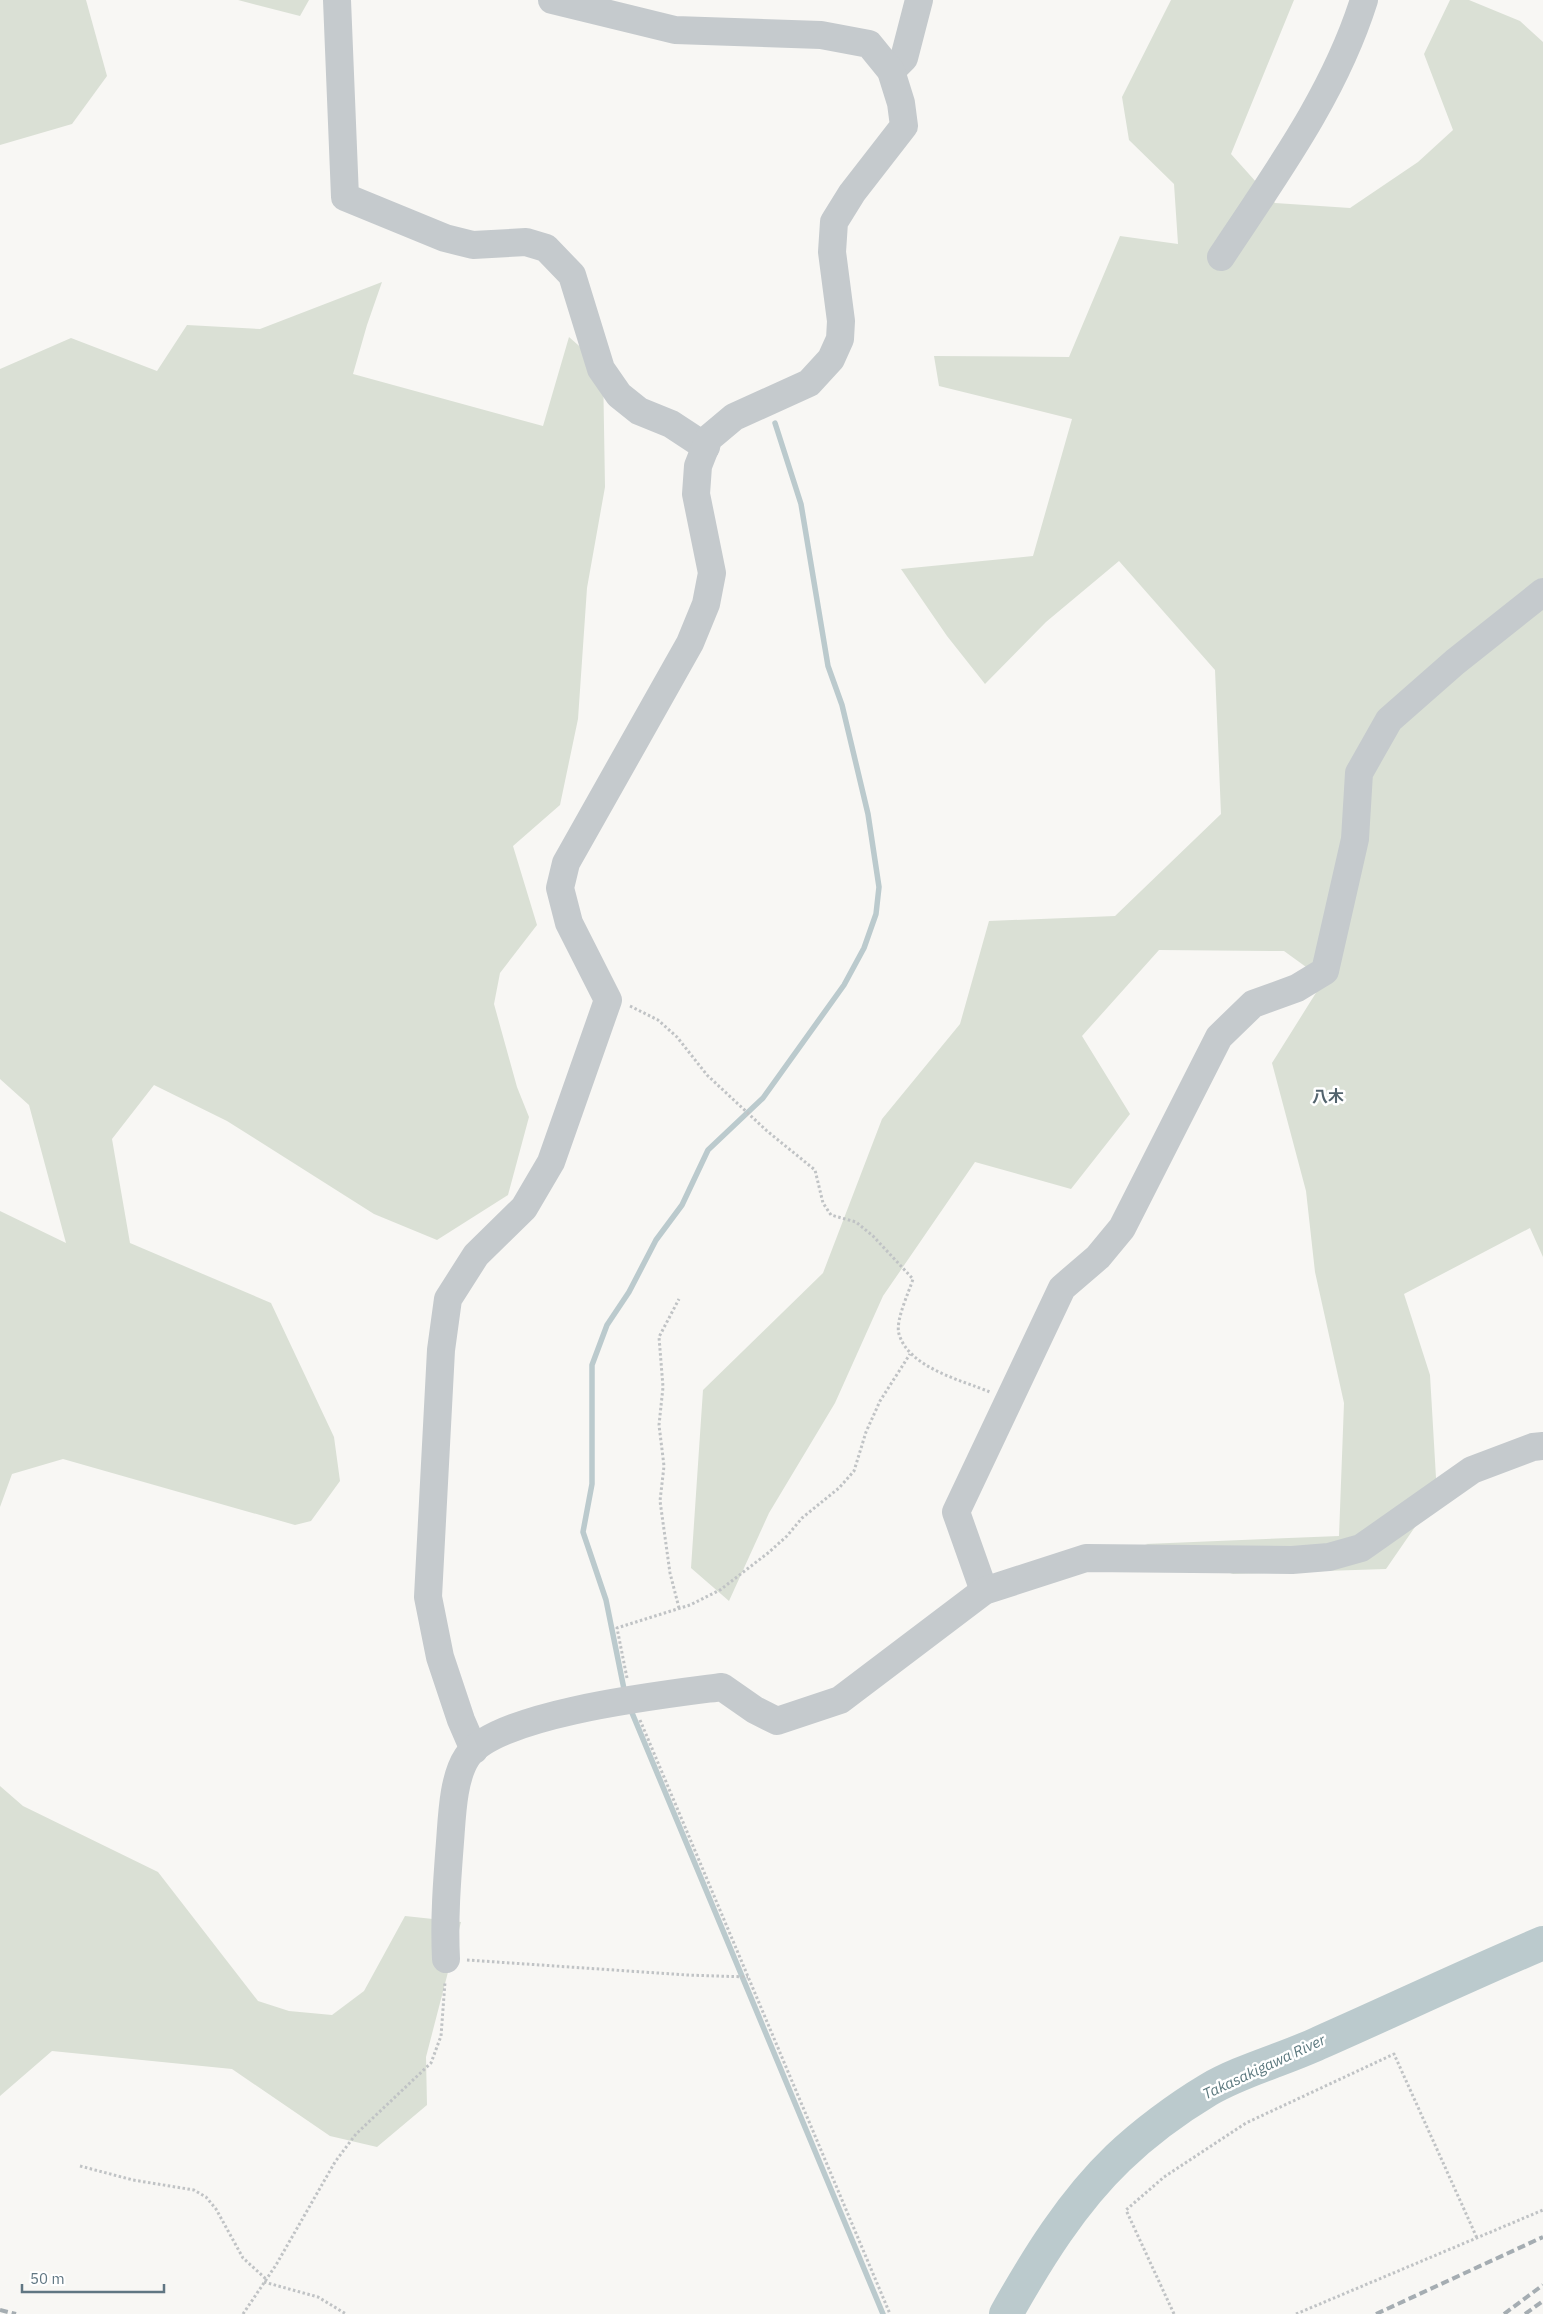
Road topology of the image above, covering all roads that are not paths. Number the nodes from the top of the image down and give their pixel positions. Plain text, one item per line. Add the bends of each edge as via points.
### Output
1 (337, 0) edge
2 (552, 0) edge
3 (919, 0) edge
4 (1364, 0) edge
5 (891, 71) junction
6 (1221, 257) dead end
7 (706, 447) junction
8 (1543, 592) edge
9 (1543, 1446) edge
10 (984, 1591) junction
11 (474, 1750) junction
12 (446, 1959) road end

1 - 7 street via 345,197 445,238 473,245 526,242 546,248 572,275 602,369 619,395 639,411 671,424
2 - 5 street via 676,30 821,35 869,44
3 - 5 street via 904,58
4 - 6 street via 1346,52 1300,138
5 - 7 street via 904,126 852,193 834,222 832,252 841,321 840,339 831,359 809,383 734,417 709,438
7 - 11 street via 698,466 696,494 712,573 706,604 690,643 566,863 560,888 569,923 608,1000 551,1162 524,1208 476,1255 448,1299 440,1350 428,1597 440,1657
8 - 10 street via 1389,720 1359,773 1355,839 1325,971 1296,988 1253,1004 1219,1037 1122,1228 1098,1257 1062,1288 956,1512
9 - 10 street via 1472,1470 1361,1548 1329,1557 1283,1560 1086,1558
10 - 11 street via 840,1700 777,1721 722,1687 632,1699 528,1722 486,1739
11 - 12 street via 467,1757 454,1792 444,1920

